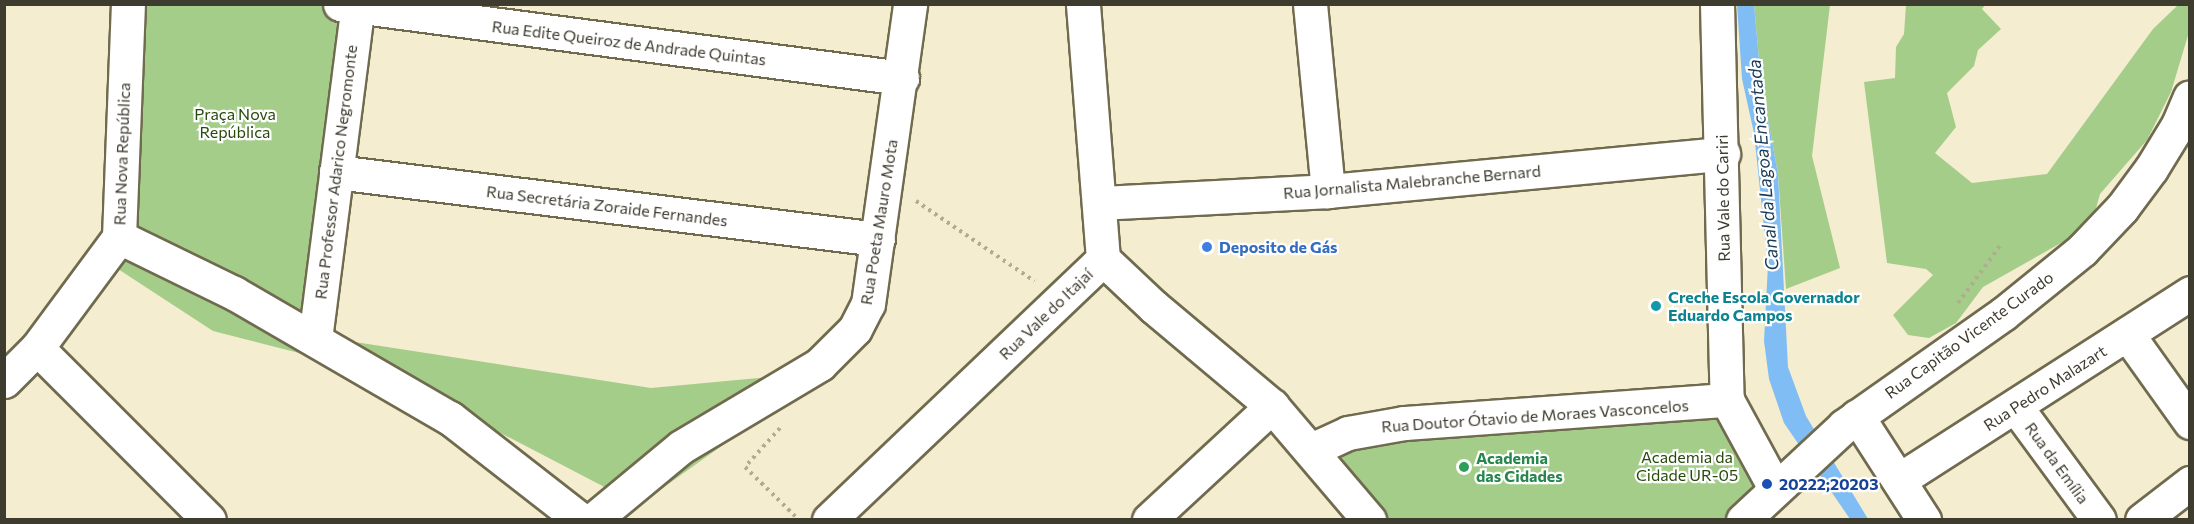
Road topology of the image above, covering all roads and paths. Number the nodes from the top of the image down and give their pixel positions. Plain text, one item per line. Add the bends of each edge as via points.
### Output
1 (128, 4) edge
2 (910, 4) edge
3 (1083, 4) edge
4 (1310, 4) edge
5 (1717, 4) edge
6 (352, 6) edge
7 (902, 78) junction
8 (2190, 98) edge
9 (1723, 154) junction
10 (336, 172) junction
11 (886, 180) junction
12 (1328, 191) junction
13 (1100, 203) junction
14 (119, 237) junction
15 (878, 239) junction
16 (2002, 243) dead end
17 (1103, 259) junction
18 (2190, 293) edge
19 (1061, 300) junction
20 (1954, 308) dead end
21 (2128, 335) junction
22 (315, 339) junction
23 (37, 348) junction
24 (4, 381) edge
25 (776, 389) junction
26 (1727, 400) junction
27 (1272, 406) junction
28 (2016, 407) junction
29 (1851, 421) junction
30 (2190, 422) edge
31 (1311, 450) junction
32 (1899, 480) junction
33 (2190, 483) edge
34 (1775, 488) junction
35 (209, 519) edge
36 (581, 519) edge
37 (593, 519) edge
38 (798, 519) edge
39 (829, 519) edge
40 (1149, 519) edge
41 (1369, 519) edge
42 (1743, 519) edge
43 (1924, 519) edge
44 (2099, 519) edge
45 (2142, 519) edge

1 - 14 street, Rua Nova República
2 - 7 street, Rua Poeta Mauro Mota
3 - 13 street, Rua Vale do Itajaí
4 - 12 street
5 - 9 street, Rua Vale do Cariri
6 - 7 street, Rua Edite Queiroz de Andrade Quintas
6 - 10 street, Rua Professor Adarico Negromonte
7 - 11 street, Rua Poeta Mauro Mota
8 - 29 street, Rua Capitão Vicente Curado via 2151,169 2122,208 2082,250 2003,314
9 - 12 street, Rua Jornalista Malebranche Bernard
9 - 26 street, Rua Vale do Cariri
10 - 15 street, Rua Secretária Zoraide Fernandes
10 - 22 street, Rua Professor Adarico Negromonte
11 - 15 street, Rua Poeta Mauro Mota
11 - 19 path
12 - 13 street, Rua Jornalista Malebranche Bernard
13 - 17 street, Rua Vale do Itajaí
14 - 22 street via 234,293
14 - 23 street, Rua Nova República
15 - 25 street, Rua Poeta Mauro Mota via 868,304 855,329 820,364
16 - 20 path
17 - 19 street, Rua Vale do Itajaí
17 - 27 street
18 - 21 street, Rua Pedro Malazart
19 - 39 street, Rua Vale do Itajaí
21 - 28 street, Rua Pedro Malazart
21 - 30 street
22 - 36 street via 450,418
23 - 24 street, Rua Nova República
23 - 35 street
25 - 37 street, Rua Poeta Mauro Mota via 681,447
25 - 38 path via 780,428 745,467
26 - 31 street, Rua Doutor Ótavio de Moraes Vasconcelos via 1404,423 1348,433
26 - 34 street, Rua Vale do Cariri
27 - 31 street
27 - 40 street
28 - 32 street, Rua Pedro Malazart
28 - 44 street, Rua da Emília
29 - 32 street
29 - 34 street, Rua Capitão Vicente Curado
31 - 41 street
32 - 43 street
33 - 45 street
34 - 42 street, Rua Capitão Vicente Curado

